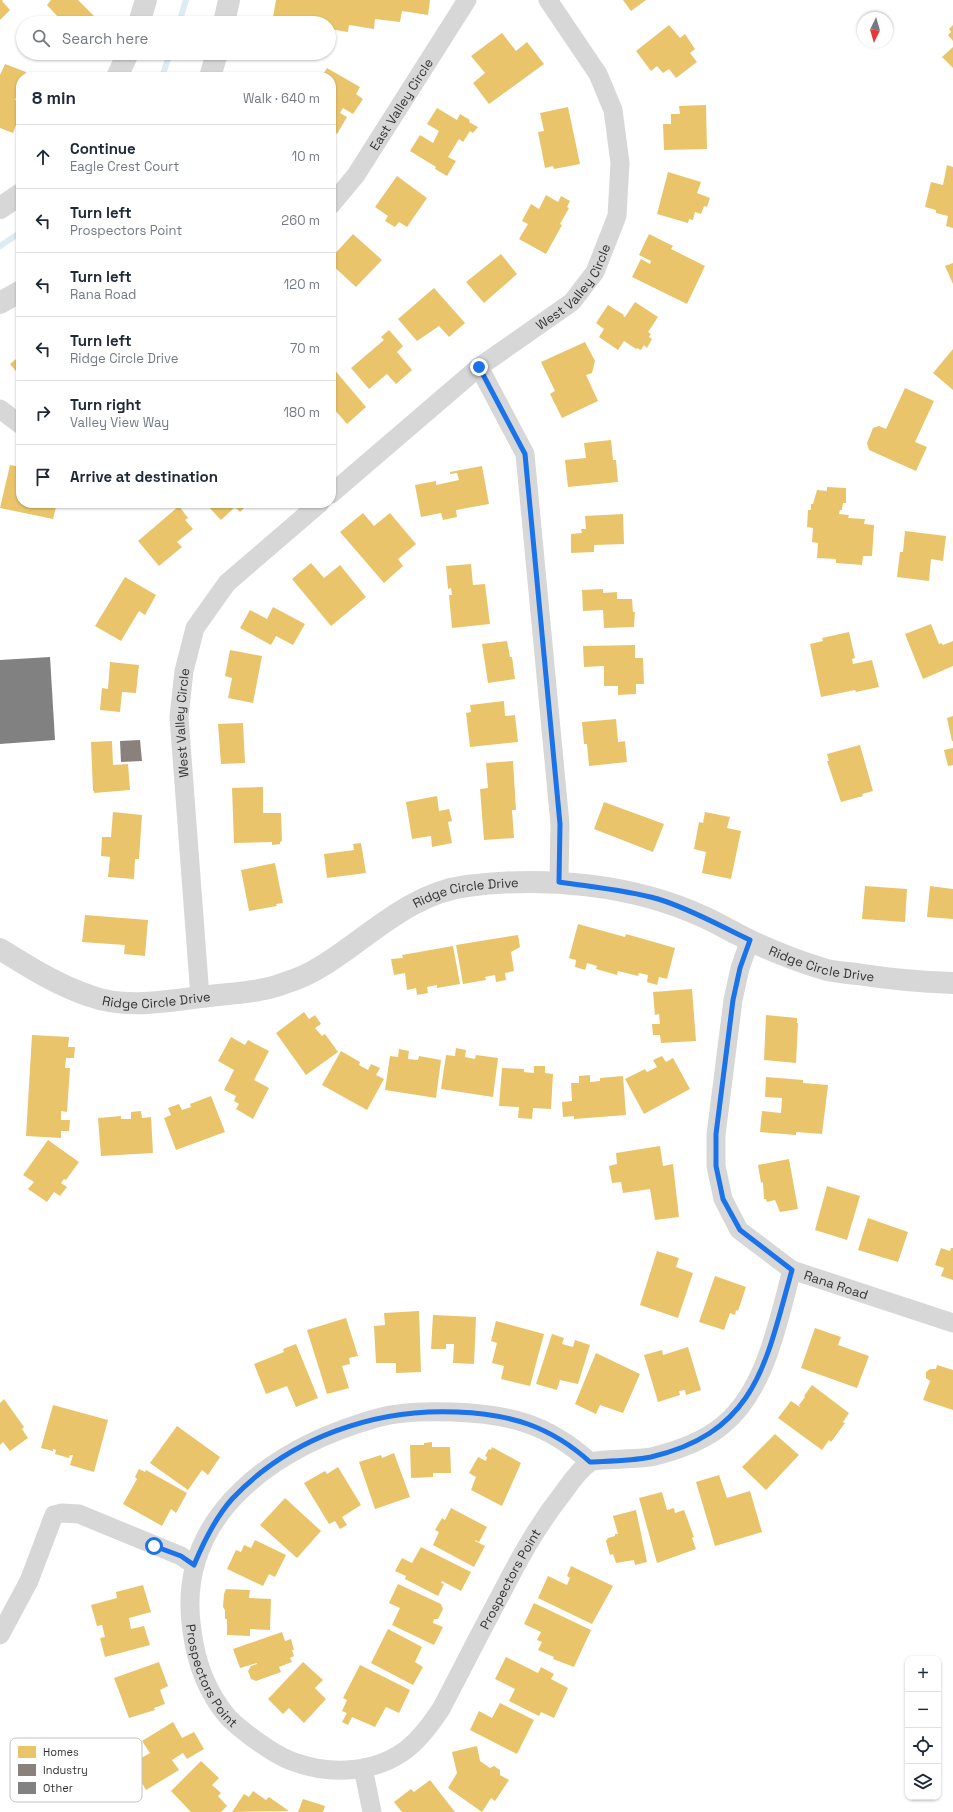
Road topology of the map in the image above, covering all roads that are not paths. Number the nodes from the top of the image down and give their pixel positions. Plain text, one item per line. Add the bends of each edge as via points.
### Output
1 (146, 0) edge
2 (229, 0) edge
3 (467, 0) edge
4 (548, 0) edge
5 (141, 16) edge
6 (226, 16) edge
7 (125, 60) edge
8 (215, 60) edge
9 (119, 72) edge
10 (211, 72) edge
11 (16, 197) edge
12 (336, 199) edge
13 (0, 208) edge
14 (16, 293) edge
15 (0, 303) edge
16 (479, 367) junction
17 (0, 409) edge
18 (16, 421) edge
19 (336, 490) edge
20 (314, 508) edge
21 (559, 882) junction
22 (750, 940) junction
23 (0, 949) edge
24 (953, 983) edge
25 (200, 997) junction
26 (792, 1270) junction
27 (953, 1323) edge
28 (590, 1462) junction
29 (194, 1565) junction
30 (0, 1635) edge
31 (363, 1768) junction
32 (372, 1812) edge

1 - 5 street
2 - 6 street
3 - 12 street, East Valley Circle via 356,175
4 - 16 street, West Valley Circle via 598,74 614,110 620,163 617,216 596,272 572,302
7 - 9 street
8 - 10 street
11 - 13 street
14 - 15 street
16 - 19 street, West Valley Circle
16 - 21 street via 525,454 560,824
17 - 18 street
20 - 25 street, West Valley Circle via 227,583 195,628 184,671 179,717
21 - 22 street, Ridge Circle Drive via 633,893 659,900 705,917
21 - 25 street, Ridge Circle Drive via 491,883 463,886 436,893 409,906 301,977 247,992
22 - 24 street, Ridge Circle Drive via 790,958 829,970 898,981
22 - 26 street, Rana Road via 733,1000 716,1134 716,1166 723,1199 740,1230
23 - 25 street, Ridge Circle Drive via 45,977 91,997 119,1003 146,1003
26 - 27 street, Rana Road
26 - 28 street via 764,1364 747,1397 723,1425 707,1437 663,1454 630,1460
28 - 29 street, Prospectors Point via 553,1435 506,1417 486,1413 443,1412 382,1416 322,1436 260,1474 220,1515
28 - 31 street, Prospectors Point via 578,1473 534,1531 441,1709 425,1733 392,1758
29 - 30 street via 181,1556 80,1514 54,1515 29,1581
29 - 31 street, Prospectors Point via 190,1615 197,1656 209,1687 227,1716 268,1749 296,1763 338,1770
31 - 32 street

